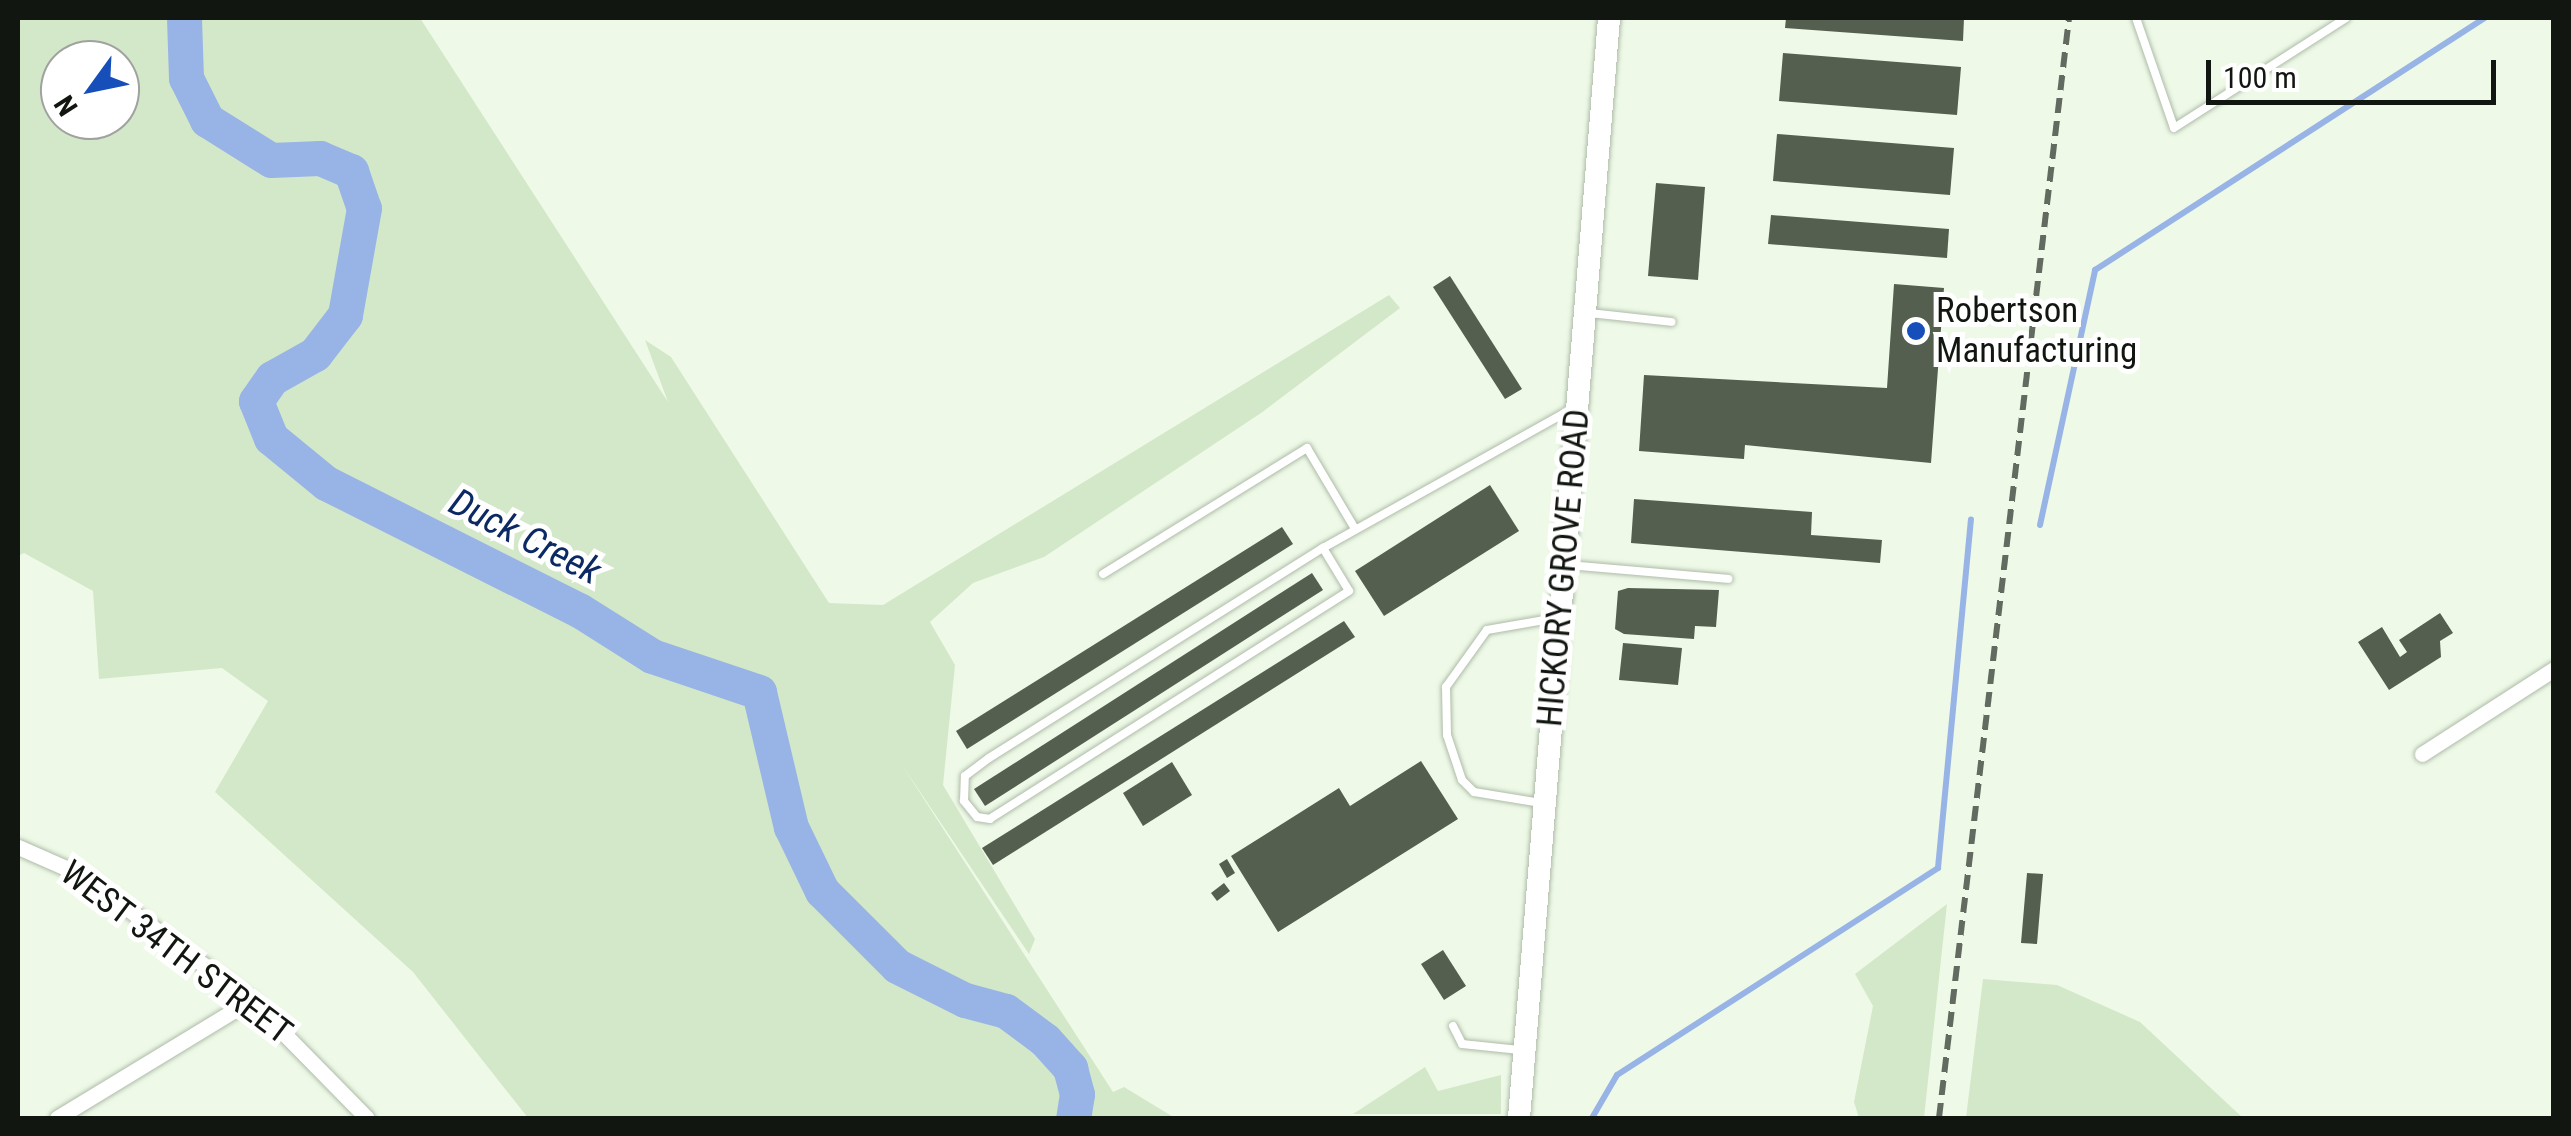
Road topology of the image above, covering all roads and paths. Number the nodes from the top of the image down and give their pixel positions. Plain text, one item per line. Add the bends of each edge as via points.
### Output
1 (1608, 18) edge
2 (2136, 18) edge
3 (2346, 18) edge
4 (1584, 313) junction
5 (1672, 322) dead end
6 (1577, 406) junction
7 (1355, 529) junction
8 (1323, 548) junction
9 (1564, 565) junction
10 (1103, 574) dead end
11 (1728, 579) dead end
12 (1560, 618) junction
13 (2554, 669) edge
14 (2422, 754) dead end
15 (1545, 804) junction
16 (18, 847) edge
17 (251, 1000) junction
18 (1454, 1026) dead end
19 (1525, 1050) junction
20 (57, 1118) edge
21 (366, 1118) edge
22 (1519, 1118) edge

1 - 4 main road, HICKORY GROVE ROAD
2 - 3 lane via 2174,128
4 - 5 lane
4 - 6 main road, HICKORY GROVE ROAD
6 - 7 lane
6 - 9 main road, HICKORY GROVE ROAD
7 - 8 lane
7 - 10 lane via 1307,448
8 - 8 lane via 990,758 965,776 964,801 977,817 990,819 1349,591
9 - 11 lane
9 - 12 main road, HICKORY GROVE ROAD
12 - 15 main road, HICKORY GROVE ROAD
12 - 15 lane via 1487,630 1446,686 1447,735 1462,780 1474,792
13 - 14 street
15 - 19 main road, HICKORY GROVE ROAD
16 - 17 street, WEST 34TH STREET via 82,876
17 - 20 street
17 - 21 street, WEST 34TH STREET
18 - 19 lane via 1462,1044
19 - 22 main road, HICKORY GROVE ROAD

